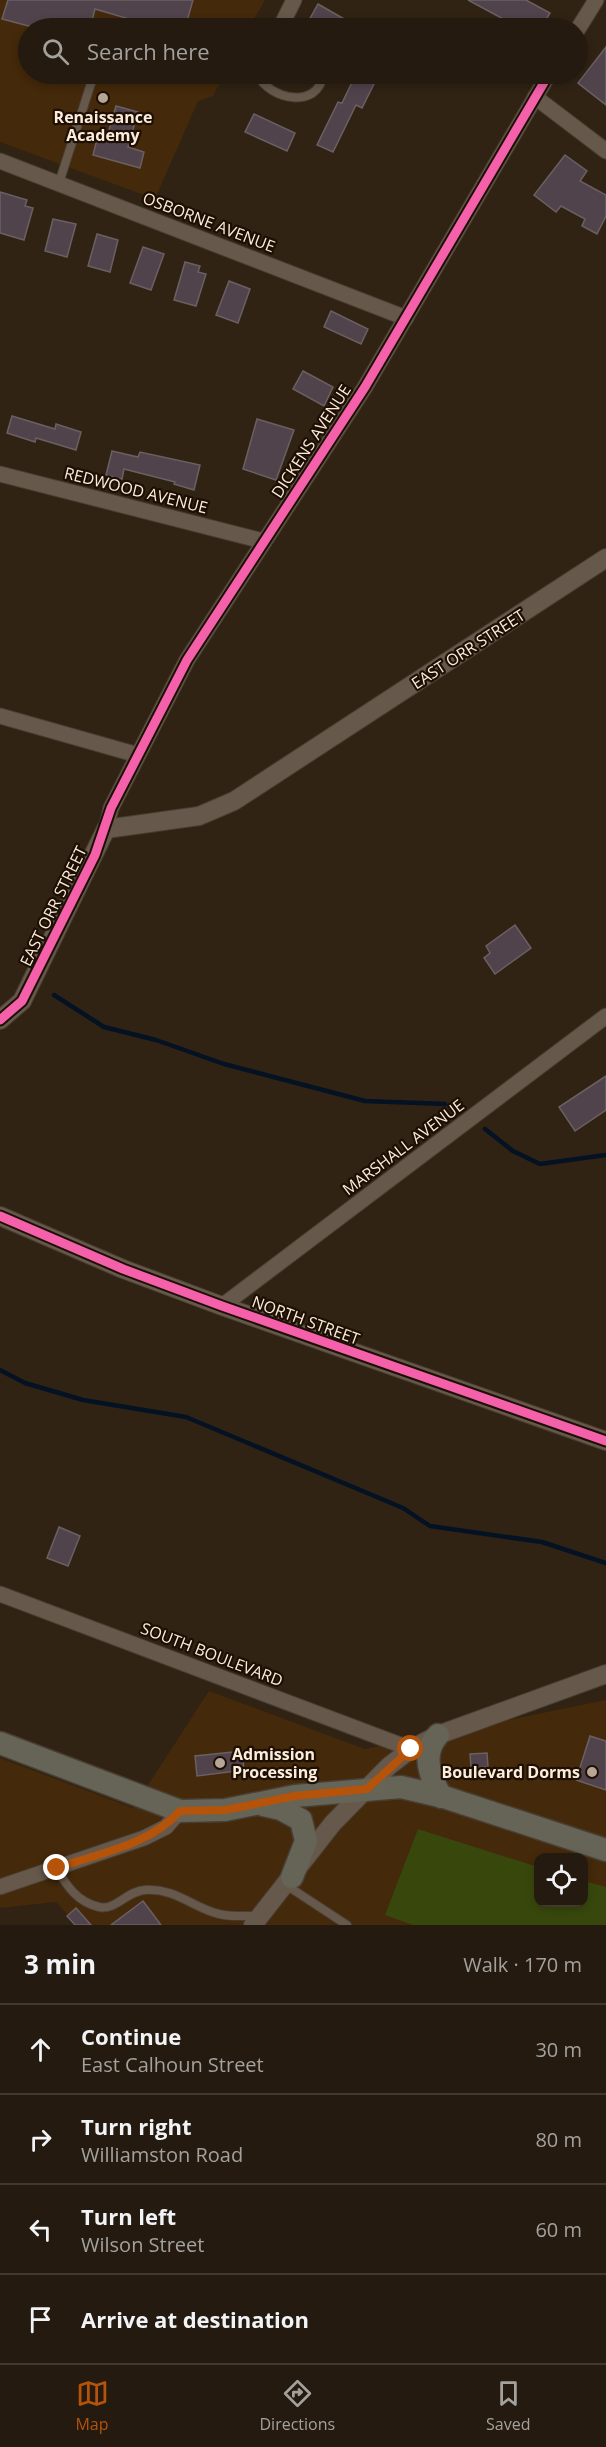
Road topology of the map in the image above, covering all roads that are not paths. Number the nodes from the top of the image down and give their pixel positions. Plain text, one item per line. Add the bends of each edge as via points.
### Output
1 (294, 0) edge
2 (596, 0) edge
3 (285, 18) edge
4 (584, 18) edge
5 (91, 84) edge
6 (265, 84) edge
7 (321, 84) edge
8 (543, 84) edge
9 (535, 97) junction
10 (606, 151) edge
11 (0, 161) edge
12 (59, 183) junction
13 (406, 318) junction
14 (0, 474) edge
15 (263, 541) junction
16 (606, 558) edge
17 (0, 716) edge
18 (138, 755) junction
19 (105, 829) junction
20 (606, 1016) edge
21 (0, 1020) edge
22 (0, 1216) edge
23 (222, 1306) junction
24 (606, 1441) edge
25 (0, 1594) edge
26 (606, 1674) edge
27 (438, 1735) junction
28 (0, 1743) edge
29 (411, 1749) junction
30 (367, 1789) junction
31 (441, 1797) junction
32 (258, 1805) junction
33 (180, 1811) junction
34 (606, 1850) edge
35 (57, 1868) junction
36 (289, 1881) junction
37 (0, 1887) edge
38 (257, 1921) edge
39 (347, 1925) edge

1 - 3 street
2 - 4 street
5 - 12 lane
6 - 7 lane via 291,99 305,97
8 - 9 street, DICKENS AVENUE
9 - 10 street
9 - 13 street, DICKENS AVENUE
11 - 12 street, OSBORNE AVENUE
12 - 13 street, OSBORNE AVENUE
13 - 15 street, DICKENS AVENUE
14 - 15 street, REDWOOD AVENUE
15 - 18 street, DICKENS AVENUE via 187,660
16 - 19 street, EAST ORR STREET via 234,801 199,816
17 - 18 street
18 - 19 street, DICKENS AVENUE via 111,808
19 - 21 street, EAST ORR STREET via 22,1001
20 - 23 street, MARSHALL AVENUE
22 - 23 street, NORTH STREET
23 - 24 street, NORTH STREET
25 - 29 street, SOUTH BOULEVARD
26 - 27 street
27 - 29 street
27 - 31 main road via 430,1744 428,1762
28 - 33 main road
29 - 30 street
30 - 31 main road via 401,1787
30 - 32 main road via 295,1796
30 - 36 street via 333,1823
31 - 34 main road
32 - 33 main road
32 - 36 main road via 281,1809 301,1820 306,1841
33 - 35 street via 166,1827 144,1838
35 - 37 street
35 - 38 lane via 68,1889 99,1907 108,1907 126,1894 145,1890 178,1894 218,1914
36 - 38 street
36 - 39 lane

